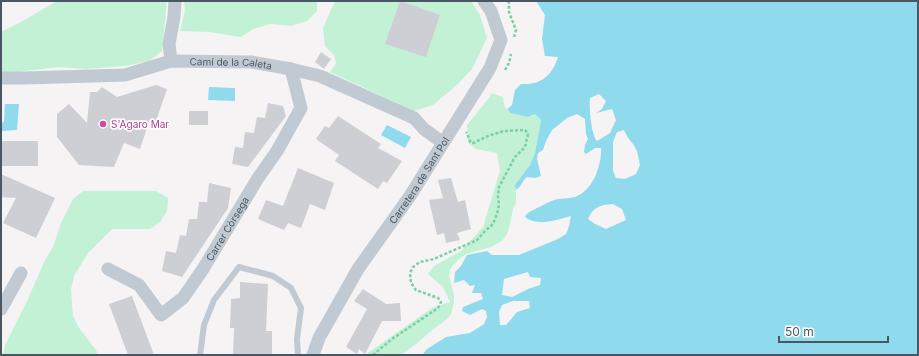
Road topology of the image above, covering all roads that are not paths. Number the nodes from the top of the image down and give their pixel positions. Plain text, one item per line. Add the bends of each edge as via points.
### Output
1 (175, 1) edge
2 (484, 1) edge
3 (171, 61) junction
4 (291, 69) junction
5 (1, 78) edge
6 (443, 143) junction
7 (108, 269) dead end
8 (21, 273) dead end
9 (1, 309) edge
10 (200, 355) edge
11 (298, 355) edge
12 (313, 355) edge

1 - 3 street via 169,44
2 - 6 street, Carretera de Sant Pol via 491,11 501,40 490,68
3 - 4 street, Camí de la Caleta via 251,62
3 - 5 street, Camí de la Caleta via 125,75
4 - 6 street, Camí de la Caleta via 320,76 414,118
4 - 7 street, Carrer Còrsega via 301,108 277,151 183,298 161,315 139,285
6 - 12 street, Carretera de Sant Pol via 410,196 358,269 319,338
8 - 9 street
10 - 11 lane via 204,325 214,300 239,268 273,276 291,288 301,308 297,339

